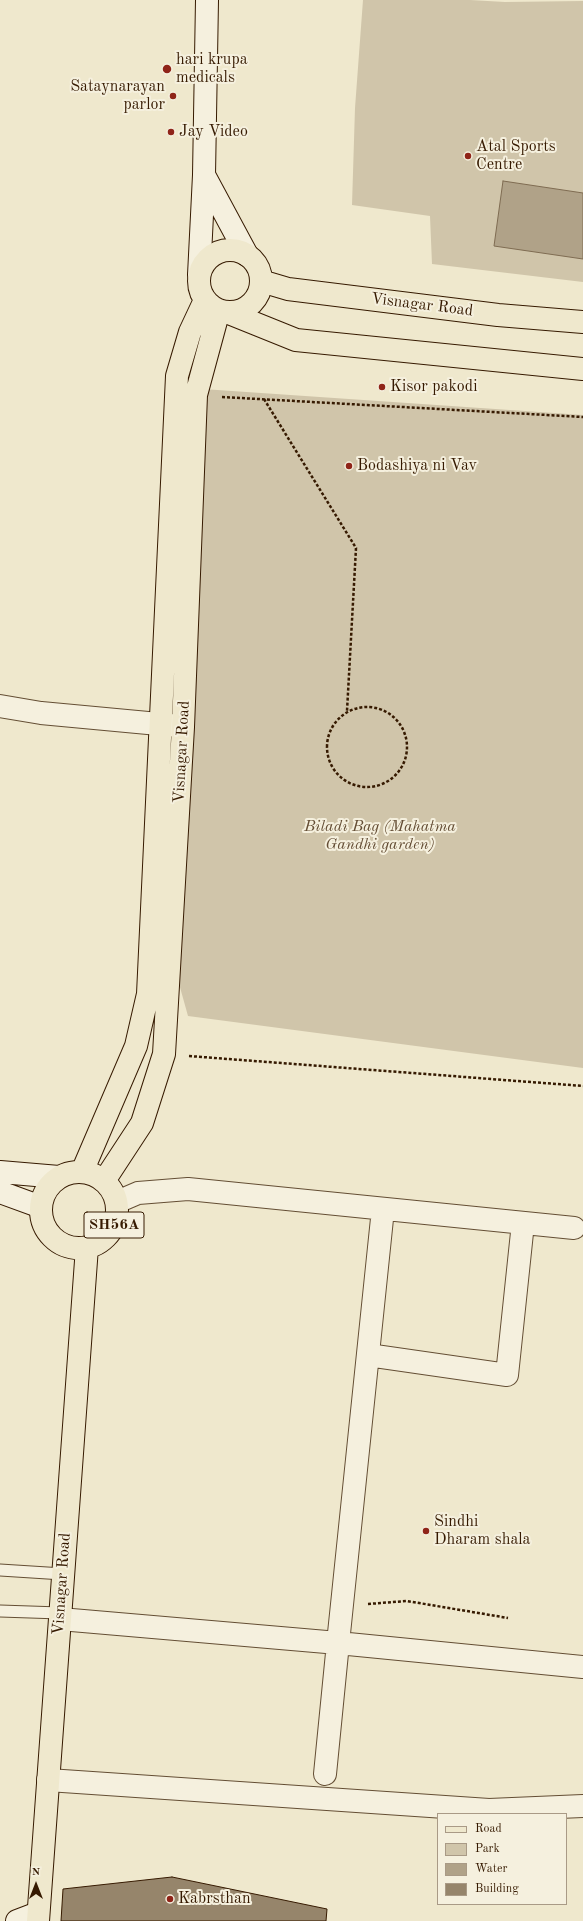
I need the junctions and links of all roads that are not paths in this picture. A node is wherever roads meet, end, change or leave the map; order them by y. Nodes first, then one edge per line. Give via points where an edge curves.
1 (207, 0) edge
2 (204, 176) junction
3 (247, 255) junction
4 (199, 275) junction
5 (261, 281) junction
6 (218, 308) junction
7 (583, 322) edge
8 (583, 369) edge
9 (0, 706) edge
10 (160, 724) junction
11 (183, 726) junction
12 (0, 1172) edge
13 (82, 1172) junction
14 (59, 1177) junction
15 (104, 1181) junction
16 (0, 1192) edge
17 (117, 1202) junction
18 (41, 1207) junction
19 (383, 1209) junction
20 (523, 1223) junction
21 (574, 1228) dead end
22 (87, 1247) junction
23 (368, 1355) junction
24 (0, 1570) edge
25 (63, 1574) junction
26 (0, 1612) edge
27 (60, 1616) junction
28 (338, 1643) junction
29 (583, 1667) edge
30 (325, 1774) dead end
31 (48, 1780) junction
32 (583, 1806) edge
33 (38, 1917) edge
34 (17, 1921) edge

1 - 2 street
2 - 3 street
2 - 4 street
3 - 4 main road via 233,250 218,253 206,262
3 - 5 main road via 260,271
4 - 6 main road via 201,293
5 - 6 main road via 258,297 252,304 237,312
5 - 7 main road, Visnagar Road via 288,288 498,315
6 - 8 main road via 296,340
6 - 10 main road via 190,332 177,376
6 - 11 main road, Visnagar Road via 196,395
9 - 10 street via 41,713
10 - 11 street
10 - 13 main road via 148,994 136,1046
11 - 15 main road, Visnagar Road via 164,1054 142,1123
12 - 14 street
13 - 14 main road via 71,1172
13 - 15 main road
14 - 18 main road via 44,1195
15 - 17 main road, SH56A
16 - 18 street
17 - 19 street via 138,1193 188,1189
17 - 22 main road, SH56A via 117,1214 108,1236
18 - 22 main road, SH56A via 46,1230 54,1238 70,1246
19 - 20 street
19 - 23 street
20 - 21 street
20 - 23 street via 507,1375
22 - 25 main road, Visnagar Road
23 - 28 street
24 - 25 lane
25 - 27 main road, Visnagar Road
26 - 27 lane
27 - 28 street
27 - 31 main road, Visnagar Road
28 - 29 street
28 - 30 street
31 - 32 street via 489,1810
31 - 33 main road, Visnagar Road
33 - 34 street

